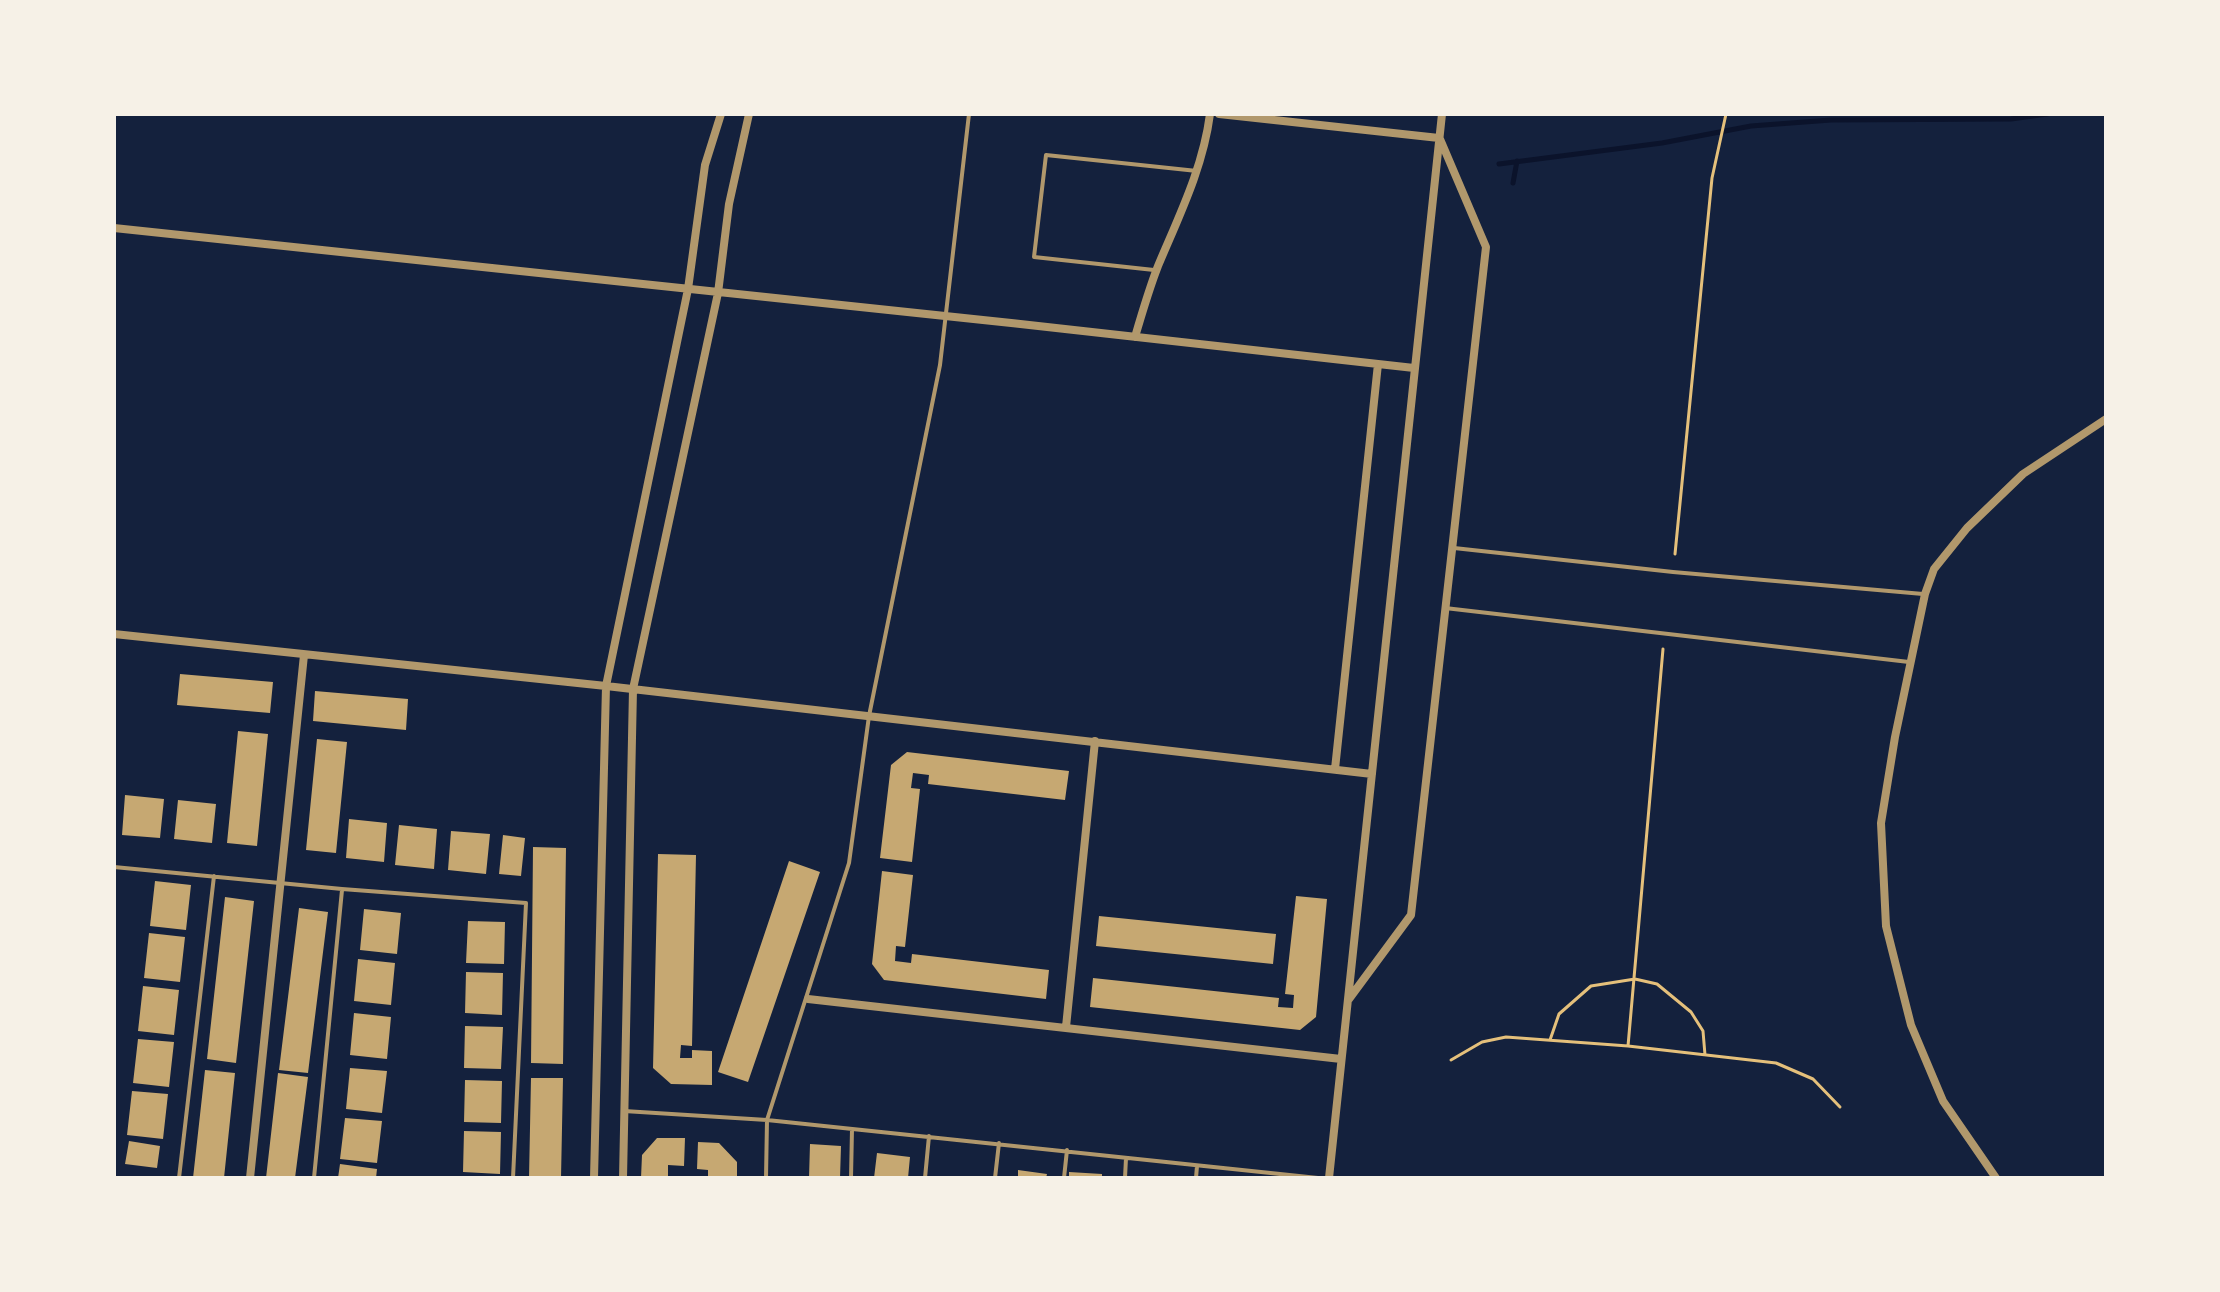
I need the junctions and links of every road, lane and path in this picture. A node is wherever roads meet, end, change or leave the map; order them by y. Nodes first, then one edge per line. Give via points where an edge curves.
1 (721, 114) edge
2 (749, 114) edge
3 (969, 114) edge
4 (1210, 114) edge
5 (1219, 114) edge
6 (1442, 114) edge
7 (1726, 114) edge
8 (1439, 138) junction
9 (1198, 171) junction
10 (114, 228) edge
11 (1157, 270) junction
12 (688, 289) junction
13 (718, 293) junction
14 (946, 315) junction
15 (1135, 337) junction
16 (1378, 364) junction
17 (1414, 368) junction
18 (2106, 419) edge
19 (1452, 548) junction
20 (1675, 554) dead end
21 (1925, 594) junction
22 (1445, 608) junction
23 (114, 634) edge
24 (1663, 649) dead end
25 (304, 655) junction
26 (1911, 662) junction
27 (606, 686) junction
28 (633, 689) junction
29 (869, 716) junction
30 (1095, 741) junction
31 (1335, 769) junction
32 (1372, 774) junction
33 (114, 867) edge
34 (214, 876) junction
35 (279, 882) junction
36 (342, 889) junction
37 (1635, 979) junction
38 (808, 999) junction
39 (1348, 1001) junction
40 (1066, 1027) junction
41 (1549, 1040) junction
42 (1628, 1046) junction
43 (1705, 1055) junction
44 (1341, 1059) junction
45 (1451, 1060) dead end
46 (1840, 1107) dead end
47 (624, 1111) junction
48 (767, 1120) junction
49 (852, 1129) junction
50 (929, 1136) junction
51 (999, 1143) junction
52 (1067, 1150) junction
53 (1126, 1158) junction
54 (1197, 1166) junction
55 (1258, 1175) edge
56 (179, 1178) edge
57 (250, 1178) edge
58 (314, 1178) edge
59 (513, 1178) edge
60 (594, 1178) edge
61 (623, 1178) edge
62 (766, 1178) edge
63 (851, 1178) edge
64 (925, 1178) edge
65 (995, 1178) edge
66 (1064, 1178) edge
67 (1125, 1178) edge
68 (1196, 1178) edge
69 (1318, 1178) edge
70 (1329, 1178) edge
71 (1996, 1178) edge

1 - 12 street via 705,165
2 - 13 street via 729,204
3 - 14 lane
4 - 9 street
5 - 8 street
6 - 8 street
7 - 20 path via 1712,178
8 - 17 street
8 - 19 street via 1486,247
9 - 11 street
9 - 11 lane via 1046,155 1034,257
10 - 12 street
11 - 15 street
12 - 13 street
12 - 27 street
13 - 14 street
13 - 28 street
14 - 15 street
14 - 29 lane
15 - 16 street
16 - 17 street
16 - 31 street
17 - 32 street
18 - 21 street via 2023,474 1967,528 1934,569
19 - 21 lane
19 - 22 street
21 - 26 street
22 - 26 lane
22 - 39 street via 1411,915
23 - 25 street
24 - 37 path
25 - 27 street
25 - 35 street
26 - 71 street via 1881,823 1886,926 1911,1025 1943,1101
27 - 28 street
27 - 60 street
28 - 29 street
28 - 47 street
29 - 30 street
29 - 38 lane via 849,863
30 - 31 street
30 - 40 street
31 - 32 street
32 - 39 street
33 - 34 lane
34 - 35 lane
34 - 56 lane
35 - 36 lane
35 - 57 street
36 - 58 lane
36 - 59 lane via 526,903
37 - 41 path via 1591,986 1559,1014
37 - 42 path
37 - 43 path via 1657,984 1691,1012 1703,1031
38 - 40 street
38 - 48 lane
39 - 44 street
40 - 44 street
41 - 42 path
41 - 45 path via 1506,1037 1482,1042
42 - 43 path
43 - 46 path via 1776,1063 1813,1079
44 - 70 street
47 - 48 lane
47 - 61 street
48 - 49 lane
48 - 62 lane
49 - 50 lane
49 - 63 lane
50 - 51 lane
50 - 64 lane
51 - 52 lane
51 - 65 lane
52 - 53 lane
52 - 66 lane
53 - 54 lane
53 - 67 lane
54 - 55 lane
54 - 68 lane
55 - 69 lane

